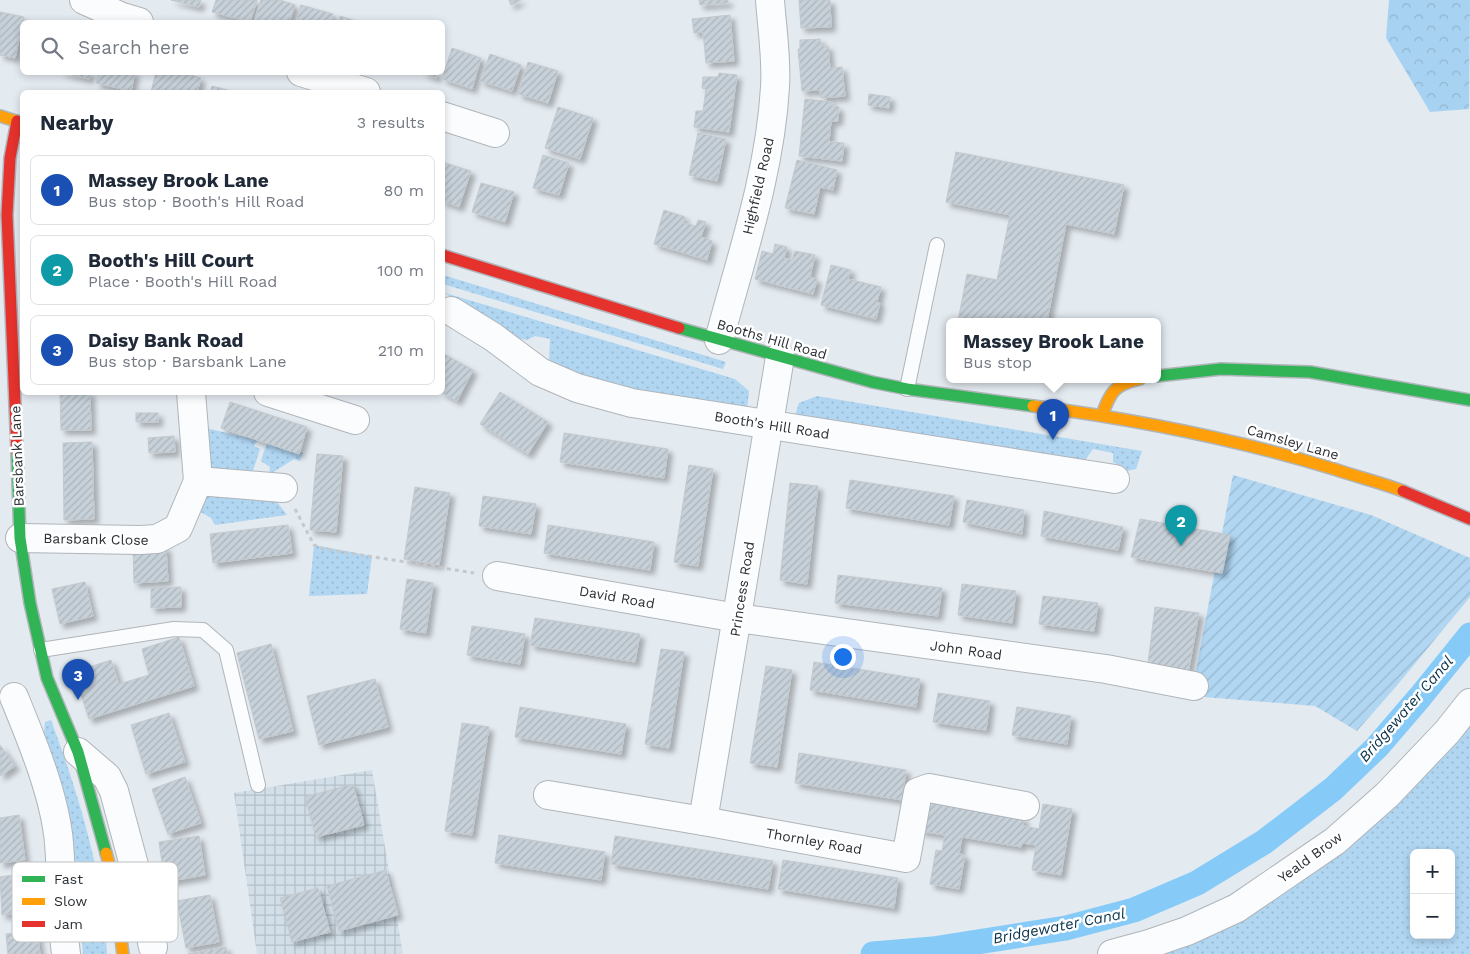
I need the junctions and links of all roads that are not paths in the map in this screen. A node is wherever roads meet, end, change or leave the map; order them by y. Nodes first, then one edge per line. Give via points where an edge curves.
1 (84, 0) edge
2 (770, 0) edge
3 (132, 20) edge
4 (311, 75) edge
5 (360, 90) edge
6 (0, 116) edge
7 (445, 117) edge
8 (20, 122) edge
9 (496, 133) dead end
10 (937, 245) dead end
11 (445, 256) edge
12 (17, 310) edge
13 (451, 311) dead end
14 (719, 340) junction
15 (780, 357) junction
16 (1161, 376) edge
17 (1122, 383) edge
18 (907, 389) junction
19 (191, 395) edge
20 (277, 395) edge
21 (1470, 400) edge
22 (1102, 415) junction
23 (355, 420) dead end
24 (768, 425) junction
25 (1115, 479) dead end
26 (198, 481) junction
27 (283, 488) road end
28 (1470, 519) edge
29 (20, 538) junction
30 (497, 576) road end
31 (737, 618) junction
32 (41, 650) junction
33 (48, 678) junction
34 (1194, 686) dead end
35 (7, 698) edge
36 (1470, 704) edge
37 (78, 752) junction
38 (258, 785) dead end
39 (548, 795) dead end
40 (1025, 806) dead end
41 (703, 821) junction
42 (60, 862) edge
43 (109, 862) edge
44 (133, 862) edge
45 (152, 942) edge
46 (153, 947) dead end
47 (1112, 954) edge

1 - 3 street
2 - 14 street, Highfield Road via 775,85 771,129 764,171
4 - 5 street
6 - 8 street
7 - 9 street
8 - 12 street, Barsbank Lane via 10,158 7,196
10 - 18 lane
11 - 14 street, Booths Hill Road
12 - 29 street, Barsbank Lane
13 - 24 street, Booth's Hill Road via 540,372 577,388 632,403
14 - 15 street, Booths Hill Road
15 - 18 street, Booths Hill Road
15 - 24 street, Princess Road
16 - 21 street via 1221,369 1310,372
17 - 22 street via 1113,389
18 - 22 street, Booths Hill Road
19 - 26 street, Barsbank Close
20 - 23 street
22 - 28 street, Camsley Lane via 1278,452 1400,490
24 - 25 street, Booth's Hill Road
24 - 31 street, Princess Road
26 - 27 street
26 - 29 street, Barsbank Close via 178,528 156,539
29 - 32 street, Barsbank Lane
30 - 31 street, David Road
31 - 34 street, John Road via 1106,669
31 - 41 street, Princess Road
32 - 33 street, Barsbank Lane
32 - 38 lane via 174,629 203,630 226,650
33 - 35 street
33 - 37 street, Barsbank Lane
35 - 42 street via 36,751 51,802
36 - 47 street, Yeald Brow via 1387,795 1335,841 1237,908 1187,931
37 - 43 street, Barsbank Lane
37 - 44 street, Barsbank Lane via 107,777 114,790
39 - 41 street, Thornley Road
40 - 41 street, Thornley Road via 929,788 918,792 906,858
45 - 46 street, Barsbank Lane

